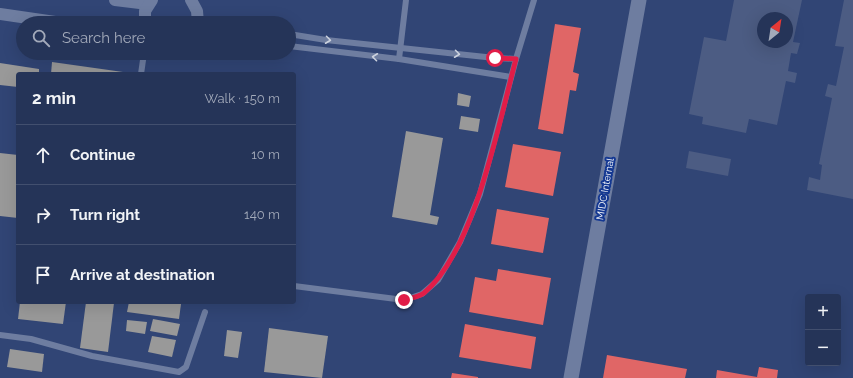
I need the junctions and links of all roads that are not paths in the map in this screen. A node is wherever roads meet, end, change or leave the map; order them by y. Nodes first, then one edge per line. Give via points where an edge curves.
1 (115, 0) edge
2 (406, 0) edge
3 (534, 0) edge
4 (639, 0) edge
5 (150, 2) edge
6 (194, 2) edge
7 (0, 14) edge
8 (16, 16) edge
9 (145, 16) edge
10 (197, 16) edge
11 (296, 35) edge
12 (296, 47) edge
13 (401, 47) junction
14 (399, 59) junction
15 (516, 59) junction
16 (143, 60) edge
17 (141, 72) edge
18 (511, 77) junction
19 (296, 286) edge
20 (205, 312) dead end
21 (0, 334) edge
22 (571, 378) edge

1 - 5 street
2 - 13 lane
3 - 15 lane
4 - 22 street, MIDC Internal
5 - 9 street
6 - 10 street
7 - 8 street
11 -> 13 lane
14 -> 12 lane
13 - 14 lane
13 -> 15 lane
14 - 18 lane
15 - 18 lane
16 - 17 lane
18 - 19 lane via 480,194 460,242 438,280 422,294 404,300
20 - 21 lane via 186,367 179,372 92,356 31,339

